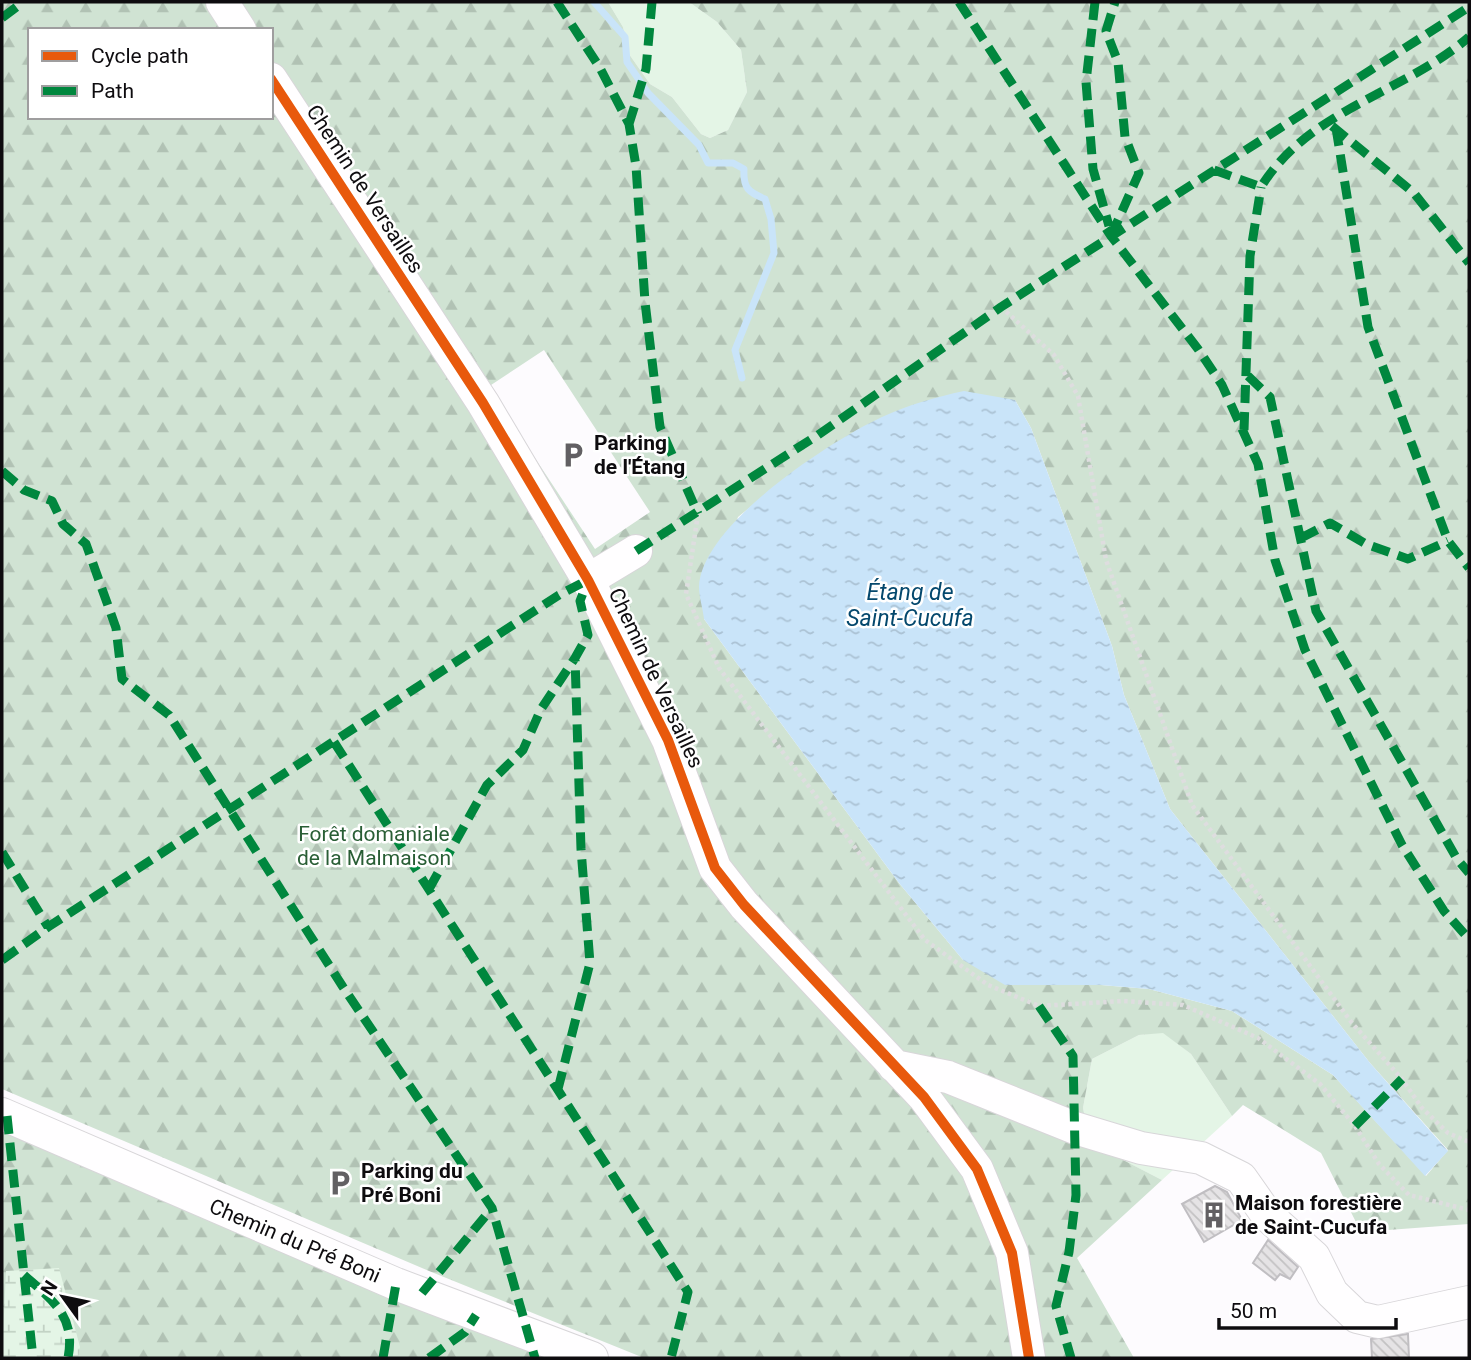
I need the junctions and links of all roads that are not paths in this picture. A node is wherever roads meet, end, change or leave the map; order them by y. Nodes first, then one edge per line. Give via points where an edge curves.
1 (222, 2) edge
2 (239, 28) edge
3 (273, 82) edge
4 (636, 551) dead end
5 (588, 580) junction
6 (894, 1066) junction
7 (2, 1114) edge
8 (1469, 1302) edge
9 (592, 1358) edge
10 (1028, 1358) edge

1 - 2 street
3 - 5 street, Chemin de Versailles via 483,403
4 - 5 street
5 - 6 street, Chemin de Versailles via 668,740 715,868
6 - 8 street via 948,1077 1101,1136 1201,1158 1241,1178 1267,1215 1314,1257 1332,1293 1357,1317 1378,1322
6 - 10 street, Chemin de Versailles via 924,1097 977,1168 1012,1253
7 - 9 street, Chemin du Pré Boni via 396,1284

